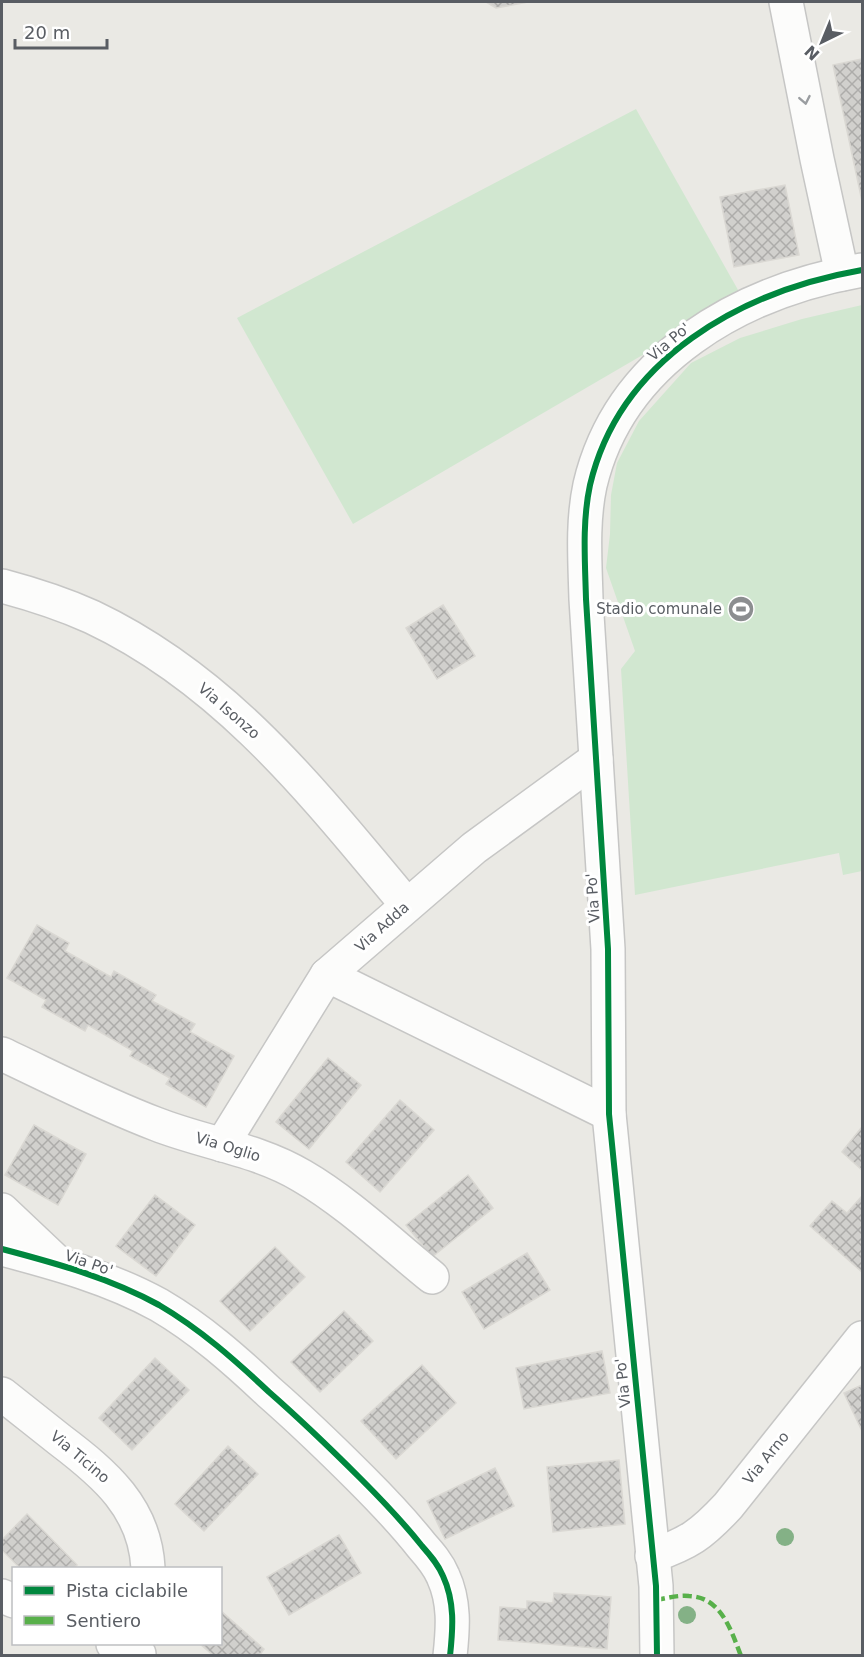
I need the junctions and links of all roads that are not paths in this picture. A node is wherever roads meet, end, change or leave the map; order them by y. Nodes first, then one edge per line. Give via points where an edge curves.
1 (786, 2) edge
2 (852, 272) edge
3 (2, 586) edge
4 (596, 759) junction
5 (407, 905) junction
6 (327, 975) junction
7 (2, 1054) edge
8 (609, 1114) junction
9 (222, 1145) junction
10 (2, 1210) edge
11 (2, 1249) edge
12 (60, 1265) junction
13 (432, 1277) dead end
14 (862, 1338) edge
15 (2, 1394) edge
16 (652, 1556) junction
17 (148, 1567) edge
18 (450, 1656) edge
19 (657, 1656) edge

1 -> 2 street via 817,159
2 - 4 street, Via Po' via 769,296 704,329 645,380 611,431 590,486 585,543
3 - 5 street, Via Isonzo via 91,617 185,674 288,765
4 - 5 street, Via Adda via 474,848
4 - 8 street, Via Po' via 608,949
5 - 6 street, Via Adda
6 - 8 street
6 - 9 street, Via Adda
7 - 9 street, Via Oglio via 156,1124
8 - 16 street, Via Po'
9 - 13 street, Via Oglio via 262,1157 311,1182
10 - 12 street
11 - 12 street, Via Po'
12 - 18 street, Via Po' via 142,1296 191,1326 244,1368 367,1485 411,1531 443,1575 452,1600
14 - 16 street, Via Arno via 710,1526 695,1538
15 - 17 street, Via Ticino via 112,1483 138,1524
16 - 19 street, Via Po'

